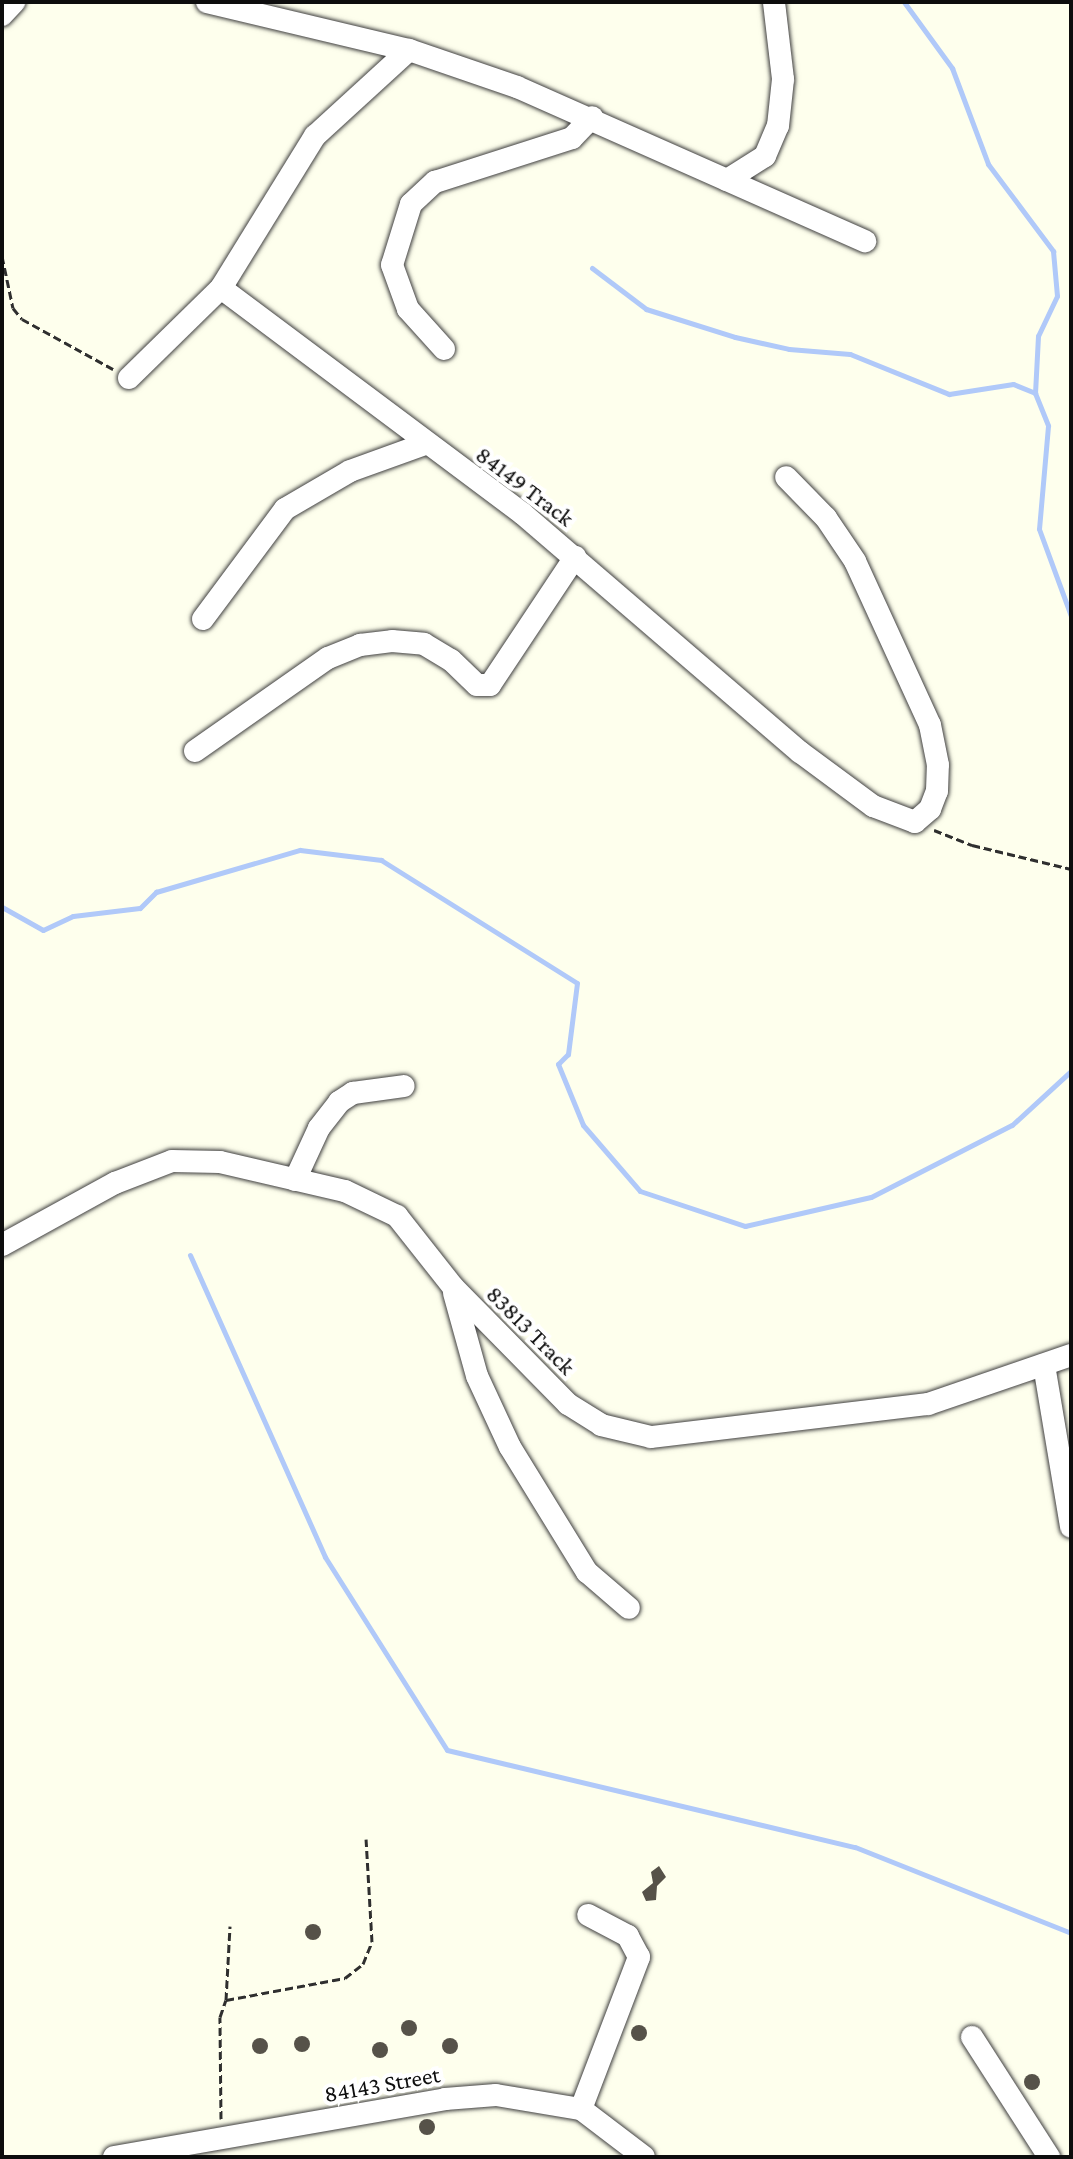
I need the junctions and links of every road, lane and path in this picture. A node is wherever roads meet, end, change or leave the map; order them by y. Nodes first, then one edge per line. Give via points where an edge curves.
1 (14, 2) edge
2 (207, 2) edge
3 (774, 2) edge
4 (2, 15) edge
5 (409, 50) junction
6 (592, 117) junction
7 (727, 180) junction
8 (865, 241) dead end
9 (2, 256) edge
10 (221, 288) junction
11 (444, 349) dead end
12 (129, 378) joint
13 (425, 444) junction
14 (786, 477) dead end
15 (575, 557) junction
16 (203, 619) dead end
17 (195, 751) dead end
18 (915, 822) junction
19 (1071, 869) edge
20 (404, 1086) dead end
21 (295, 1180) junction
22 (2, 1245) edge
23 (453, 1287) junction
24 (1071, 1355) edge
25 (1044, 1365) junction
26 (1071, 1527) edge
27 (629, 1608) dead end
28 (366, 1839) dead end
29 (588, 1915) dead end
30 (230, 1926) dead end
31 (226, 2000) junction
32 (972, 2037) dead end
33 (581, 2109) junction
34 (226, 2144) edge
35 (114, 2157) edge
36 (644, 2157) edge
37 (1049, 2157) edge

1 - 4 street
2 - 5 street
3 - 7 street via 783,79 778,126 765,156
5 - 6 street
5 - 10 street via 315,136
6 - 7 street
6 - 11 street via 572,138 435,182 411,204 392,265 408,309
7 - 8 street
9 - 12 path via 13,308 22,319
10 - 12 street
10 - 13 street, 84149 Track
13 - 15 street, 84149 Track
13 - 16 street via 350,471 285,509
14 - 18 street via 826,518 855,561 930,725 937,791 930,809
15 - 17 street via 490,685 477,685 424,644 360,645 328,658
15 - 18 street, 84149 Track via 800,752 873,806
18 - 19 path via 972,845
20 - 21 street via 353,1093 339,1102 319,1128
21 - 22 street, 83813 Track via 220,1162 172,1161 115,1183
21 - 23 street, 83813 Track via 383,1206
23 - 25 street, 83813 Track via 568,1404 625,1434 706,1434 898,1409 962,1395
23 - 27 street via 477,1376 510,1447 587,1572
24 - 25 street, 83813 Track
25 - 26 street
28 - 31 path via 372,1942 363,1964 345,1978
29 - 33 street via 628,1936 639,1957
30 - 31 path
31 - 34 path via 220,2017
32 - 37 street
33 - 34 street, 84143 Street via 496,2095 445,2099
33 - 36 street, 84143 Street
34 - 35 street, 84143 Street

